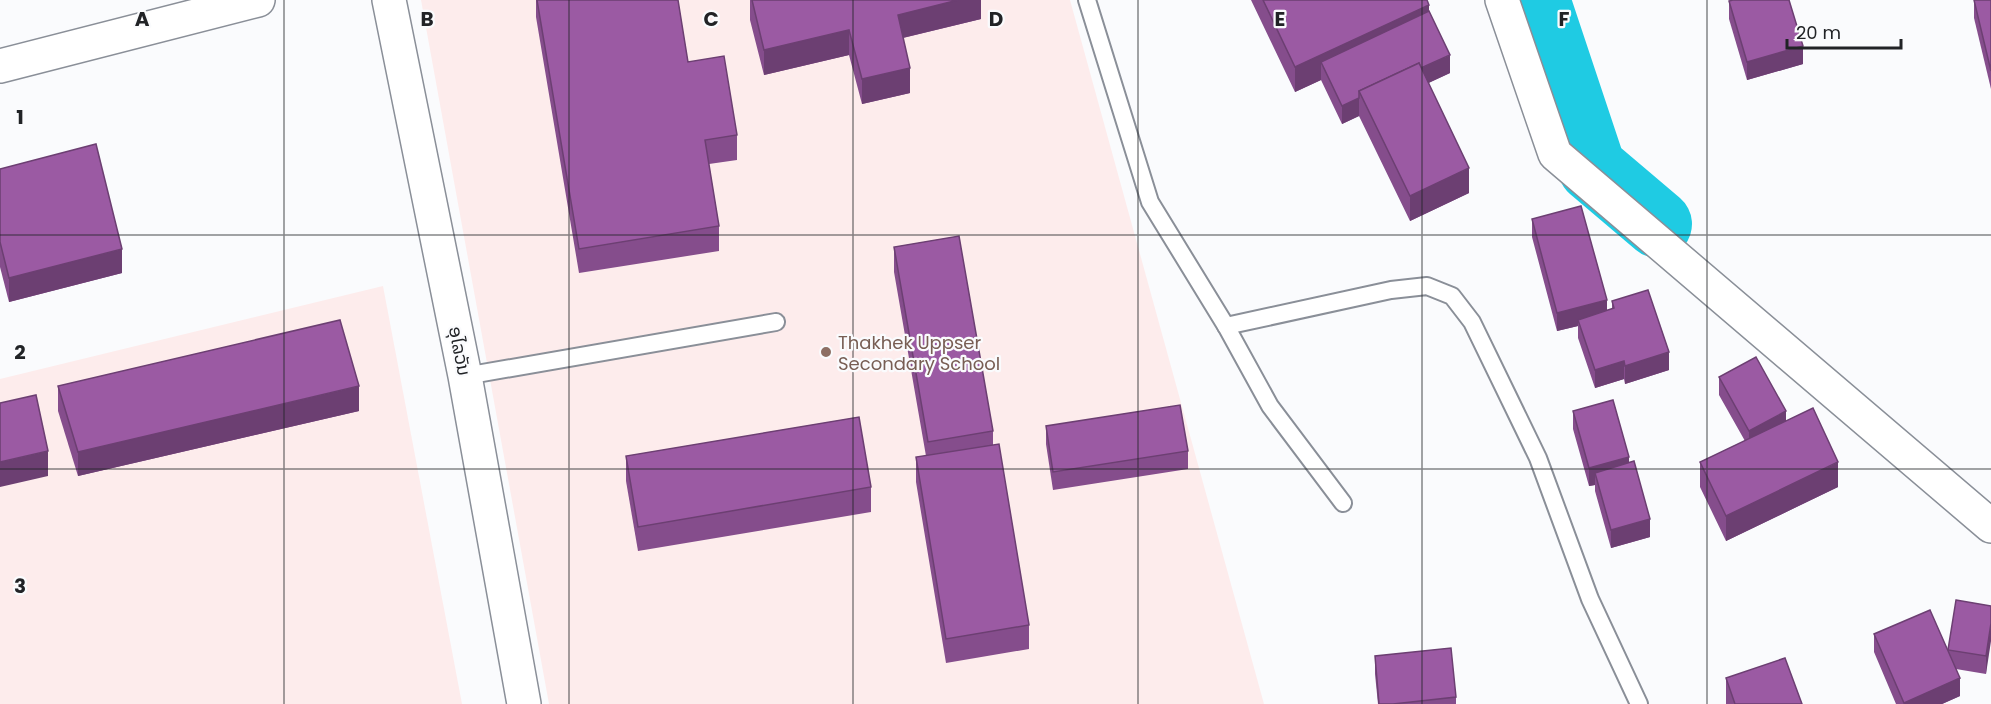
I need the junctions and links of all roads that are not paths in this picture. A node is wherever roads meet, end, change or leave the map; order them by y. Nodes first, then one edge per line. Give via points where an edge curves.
1 (258, 0) edge
2 (389, 0) edge
3 (1087, 0) edge
4 (1502, 0) edge
5 (0, 66) edge
6 (776, 322) dead end
7 (1226, 326) junction
8 (465, 376) junction
9 (1343, 503) dead end
10 (1991, 526) edge
11 (524, 704) edge
12 (1639, 704) edge

1 - 5 street
2 - 8 street, ອຸໄລວັນ
3 - 7 lane via 1150,202
4 - 10 street via 1555,154
6 - 8 lane
7 - 9 lane via 1270,406
7 - 12 lane via 1391,290 1427,286 1452,296 1472,322 1538,458 1590,599
8 - 11 street, ອຸໄລວັນ

